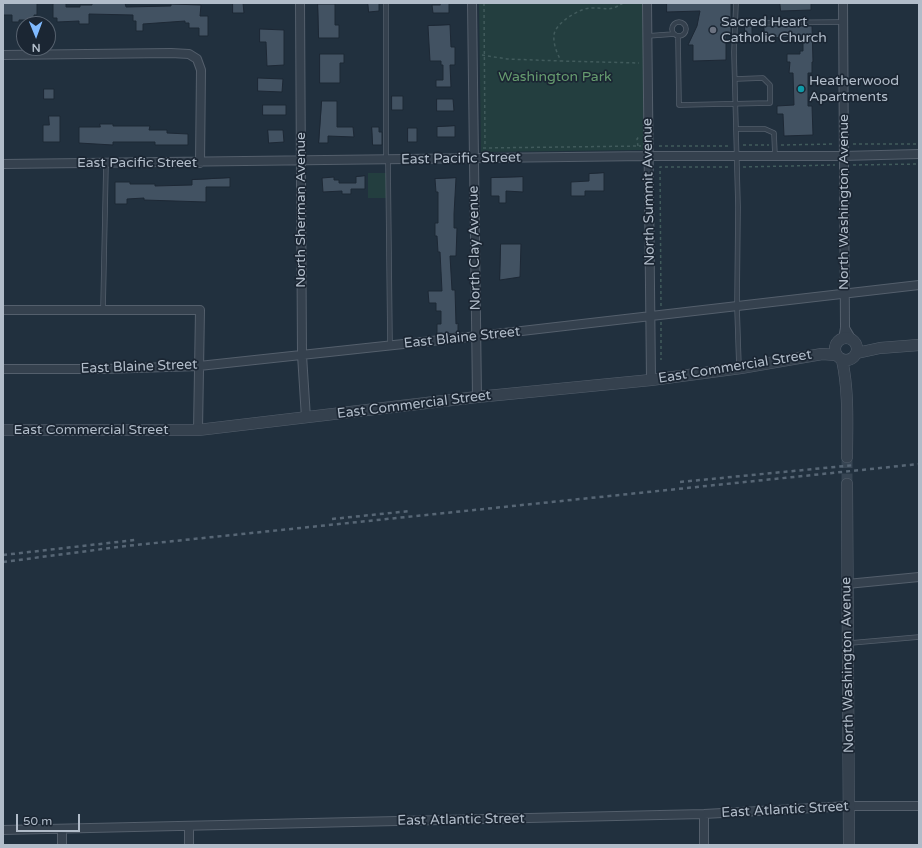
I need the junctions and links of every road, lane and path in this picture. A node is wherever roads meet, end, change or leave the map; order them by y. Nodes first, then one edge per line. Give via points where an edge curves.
1 (300, 3) edge
2 (386, 3) edge
3 (472, 3) edge
4 (484, 3) edge
5 (623, 3) edge
6 (647, 3) edge
7 (736, 3) edge
8 (843, 3) edge
9 (843, 22) junction
10 (736, 23) junction
11 (647, 36) junction
12 (3, 55) edge
13 (483, 55) junction
14 (561, 62) junction
15 (643, 63) dead end
16 (735, 79) junction
17 (735, 104) junction
18 (736, 129) junction
19 (829, 144) dead end
20 (859, 144) dead end
21 (919, 144) edge
22 (775, 145) junction
23 (643, 146) dead end
24 (660, 146) dead end
25 (736, 146) junction
26 (481, 148) dead end
27 (485, 148) junction
28 (485, 152) dead end
29 (919, 154) edge
30 (648, 156) junction
31 (736, 156) junction
32 (776, 156) junction
33 (843, 156) junction
34 (474, 159) junction
35 (387, 160) junction
36 (301, 161) junction
37 (106, 163) junction
38 (200, 163) junction
39 (3, 164) edge
40 (919, 164) edge
41 (859, 165) dead end
42 (829, 166) dead end
43 (736, 167) junction
44 (919, 285) edge
45 (844, 295) junction
46 (737, 307) junction
47 (3, 310) edge
48 (103, 310) junction
49 (661, 316) junction
50 (650, 317) junction
51 (476, 336) junction
52 (919, 345) edge
53 (390, 346) junction
54 (846, 347) junction
55 (302, 355) junction
56 (661, 360) dead end
57 (199, 366) junction
58 (739, 368) junction
59 (3, 370) edge
60 (651, 380) junction
61 (477, 397) junction
62 (306, 418) junction
63 (3, 430) edge
64 (198, 430) junction
65 (847, 457) tunnel mouth
66 (847, 484) tunnel mouth
67 (919, 577) edge
68 (847, 584) junction
69 (919, 637) edge
70 (848, 643) junction
71 (850, 806) junction
72 (919, 806) edge
73 (704, 814) junction
74 (189, 826) junction
75 (62, 829) junction
76 (3, 830) edge
77 (62, 845) edge
78 (189, 845) edge
79 (704, 845) edge
80 (849, 845) edge

1 - 36 street, North Sherman Avenue
2 - 35 lane
3 - 34 street, North Clay Avenue
4 - 13 path
5 - 14 path via 613,9 583,9 568,16 554,33
6 - 11 street, North Summit Avenue
7 - 10 lane
8 - 9 street, North Washington Avenue
9 - 10 lane
9 - 33 street, North Washington Avenue
10 - 16 lane
11 - 17 lane via 676,35 678,105
11 - 30 street, North Summit Avenue
12 - 38 street via 189,54 197,59 201,70
13 - 14 path via 525,61
13 - 27 path
14 - 15 path
16 - 17 lane
16 - 17 lane via 763,78 770,85 770,103
17 - 18 lane
18 - 22 lane via 765,130 774,134
18 - 25 lane
19 - 22 path
20 - 21 path
22 - 25 path
22 - 32 lane
23 - 27 path
24 - 25 path
25 - 31 lane
26 - 27 path
27 - 28 path
29 - 33 street, East Pacific Street
30 - 31 street, East Pacific Street
30 - 34 street, East Pacific Street
30 - 50 street, North Summit Avenue
31 - 32 street, East Pacific Street
31 - 43 lane
32 - 33 street, East Pacific Street
33 - 45 street, North Washington Avenue
34 - 35 street, East Pacific Street
34 - 51 street, North Clay Avenue
35 - 36 street, East Pacific Street
35 - 53 lane
36 - 38 street, East Pacific Street
36 - 55 street, North Sherman Avenue
37 - 38 street, East Pacific Street
37 - 39 street, East Pacific Street
37 - 48 lane
40 - 41 path
42 - 43 path
43 - 46 lane
43 - 49 path via 660,167
44 - 45 street, East Blaine Street
45 - 46 street, East Blaine Street
45 - 54 street, North Washington Avenue
46 - 49 street, East Blaine Street
46 - 58 lane
47 - 48 street
48 - 57 street via 200,310
49 - 50 street, East Blaine Street
49 - 56 path
50 - 51 street, East Blaine Street
50 - 60 street, North Summit Avenue
51 - 53 street, East Blaine Street
51 - 61 street, North Clay Avenue
52 - 54 street, East Commercial Street
53 - 55 street, East Blaine Street
54 - 58 street, East Commercial Street via 822,354
54 - 65 street, North Washington Avenue via 844,371
55 - 57 street, East Blaine Street
55 - 62 street, North Sherman Avenue
57 - 59 street, East Blaine Street
57 - 64 street
58 - 60 street, East Commercial Street
60 - 61 street, East Commercial Street
61 - 62 street, East Commercial Street
62 - 64 street, East Commercial Street
63 - 64 street, East Commercial Street
66 - 68 street, North Washington Avenue
67 - 68 street
68 - 70 street, North Washington Avenue
69 - 70 lane
70 - 71 street, North Washington Avenue
71 - 72 street, East Atlantic Street
71 - 73 street, East Atlantic Street
71 - 80 street, North Washington Avenue
73 - 74 street, East Atlantic Street
73 - 79 street
74 - 75 street, East Atlantic Street
74 - 78 street
75 - 76 street, East Atlantic Street
75 - 77 street

